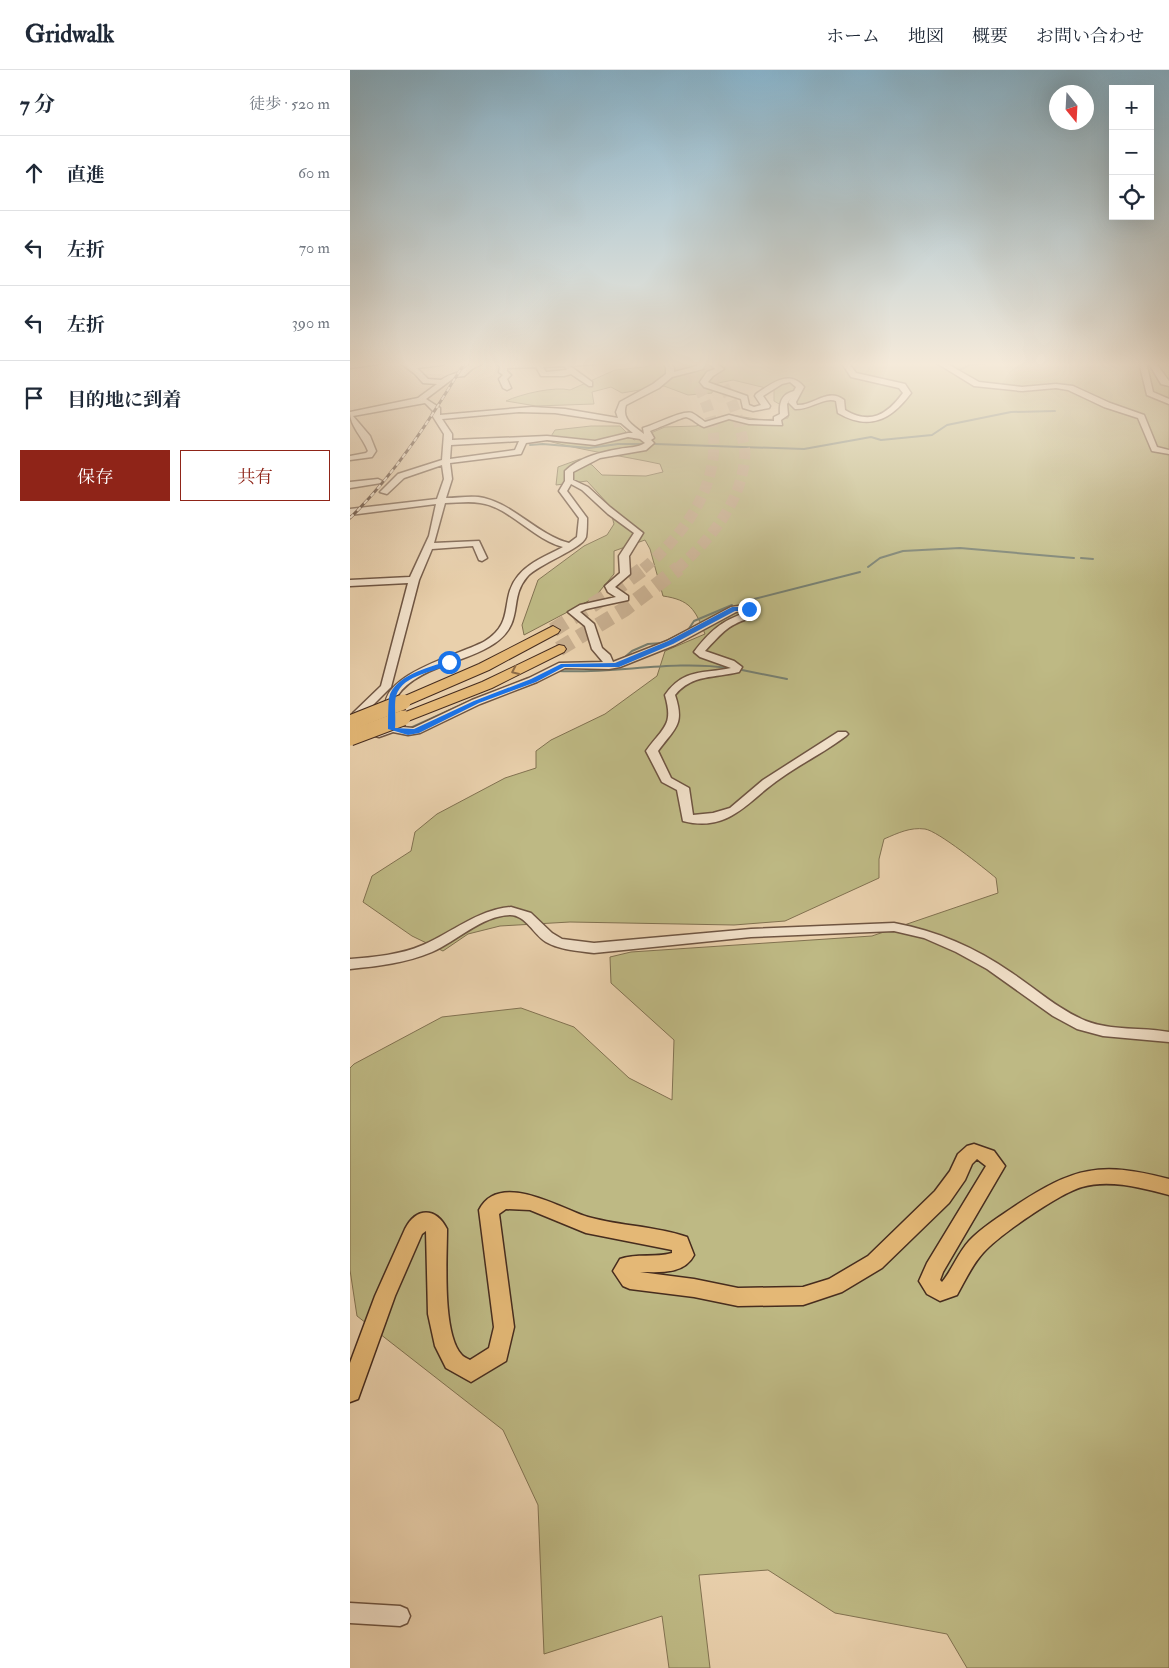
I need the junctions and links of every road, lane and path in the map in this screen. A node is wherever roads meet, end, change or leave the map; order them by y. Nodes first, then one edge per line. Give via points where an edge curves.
1 (366, 437) edge
2 (448, 437) edge
3 (622, 437) edge
4 (637, 437) edge
5 (649, 437) edge
6 (1150, 437) edge
7 (645, 438) junction
8 (523, 440) junction
9 (447, 443) junction
10 (1169, 452) edge
11 (350, 458) edge
12 (446, 463) junction
13 (378, 481) dead end
14 (568, 481) junction
15 (350, 485) edge
16 (384, 492) dead end
17 (441, 501) junction
18 (621, 511) dead end
19 (350, 512) edge
20 (639, 533) junction
21 (429, 546) junction
22 (572, 546) junction
23 (482, 558) dead end
24 (414, 580) junction
25 (350, 583) edge
26 (738, 603) dead end
27 (748, 616) junction
28 (553, 630) tunnel mouth
29 (559, 649) tunnel mouth
30 (609, 666) junction
31 (350, 723) edge
32 (392, 729) junction
33 (842, 734) dead end
34 (350, 742) edge
35 (350, 964) edge
36 (1169, 1037) edge
37 (1169, 1187) edge
38 (350, 1392) edge
39 (350, 1613) edge
40 (400, 1616) dead end

1 - 11 street via 372,451 369,455
2 - 9 street
3 - 8 street via 595,443 547,438
4 - 7 street
5 - 7 street
6 - 10 street via 1153,448
7 - 14 street via 650,443 644,448 605,454 582,462 569,471
8 - 9 street via 525,438
8 - 12 street via 518,452
9 - 12 street
12 - 16 street via 399,477
12 - 17 street via 448,480
13 - 15 street
14 - 20 street via 586,488 606,509
14 - 22 street via 563,492 583,518 581,538
17 - 19 street
17 - 21 street
17 - 22 street via 490,501 555,542
18 - 20 street via 643,527 644,531
20 - 30 street via 624,556 625,574 610,586 625,598 573,612 589,624 597,650 606,657
21 - 23 street via 476,543
21 - 24 street
22 - 32 street via 527,571 521,578 513,594 510,621 501,634 488,644 410,677 398,687 393,696
24 - 25 street
24 - 34 street via 386,687 357,715
26 - 27 street via 752,603 758,610 758,614
27 - 30 street via 751,615 749,609 734,609 671,643
27 - 33 street via 724,625 700,652 709,658 730,661 737,667 735,670 696,675 675,687 670,695 675,711 674,721 652,751 666,780 683,788 687,818 695,820 735,809 766,782
28 - 31 highway, bridge via 484,667
29 -> 34 highway, bridge via 487,684
30 - 32 street via 563,665 416,731
32 - 34 street
35 - 36 street via 381,961 425,950 482,918 509,911 524,914 547,936 577,947 594,948 751,933 894,927 946,941 974,955 1084,1026 1106,1032
37 - 38 main road via 1128,1177 1081,1179 993,1232 977,1247 950,1289 940,1292 930,1281 934,1269 996,1166 983,1152 974,1151 965,1159 942,1197 874,1262 835,1286 803,1296 738,1297 630,1280 624,1271 627,1265 670,1264 680,1260 684,1255 680,1243 586,1225 531,1202 503,1201 489,1210 504,1327 498,1354 471,1372 452,1360 441,1332 436,1280 437,1228 426,1219 415,1229 385,1296
39 - 40 street

